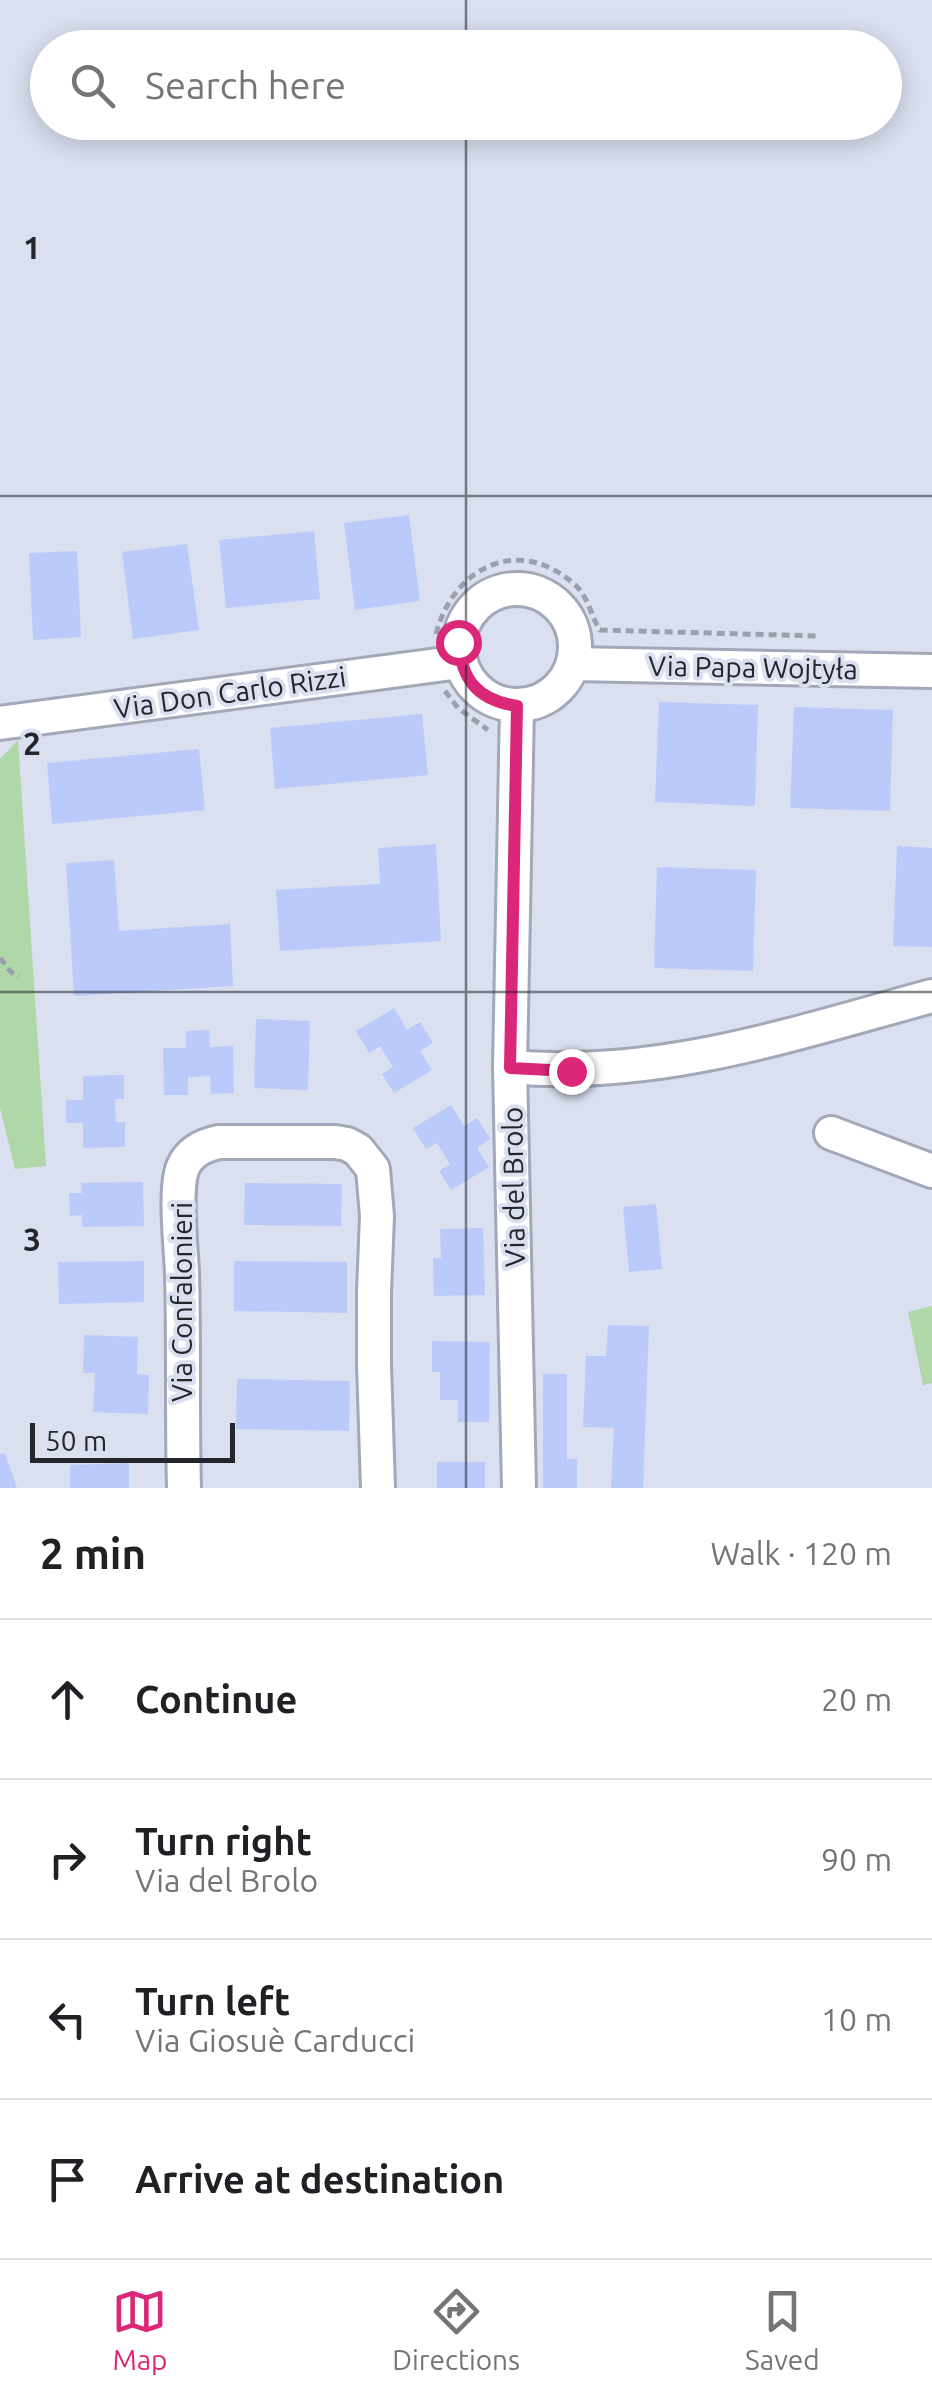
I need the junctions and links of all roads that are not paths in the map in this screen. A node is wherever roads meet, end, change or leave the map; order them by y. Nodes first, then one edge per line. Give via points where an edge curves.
1 (460, 662) junction
2 (574, 664) junction
3 (932, 671) edge
4 (517, 706) junction
5 (0, 723) edge
6 (932, 996) edge
7 (510, 1068) junction
8 (831, 1133) dead end
9 (932, 1171) edge
10 (184, 1488) edge
11 (378, 1488) edge
12 (518, 1488) edge

1 - 2 street via 458,642 474,606 509,588 528,589 562,608 572,625
1 - 4 street via 481,694
1 - 5 street, Via Don Carlo Rizzi
2 - 3 street, Via Papa Wojtyła
2 - 4 street via 552,694
4 - 7 street, Via del Brolo
6 - 7 street via 693,1058 571,1071
7 - 12 street, Via del Brolo
8 - 9 street
10 - 11 street, Via Confalonieri via 182,1170 207,1144 335,1142 358,1150 373,1170

